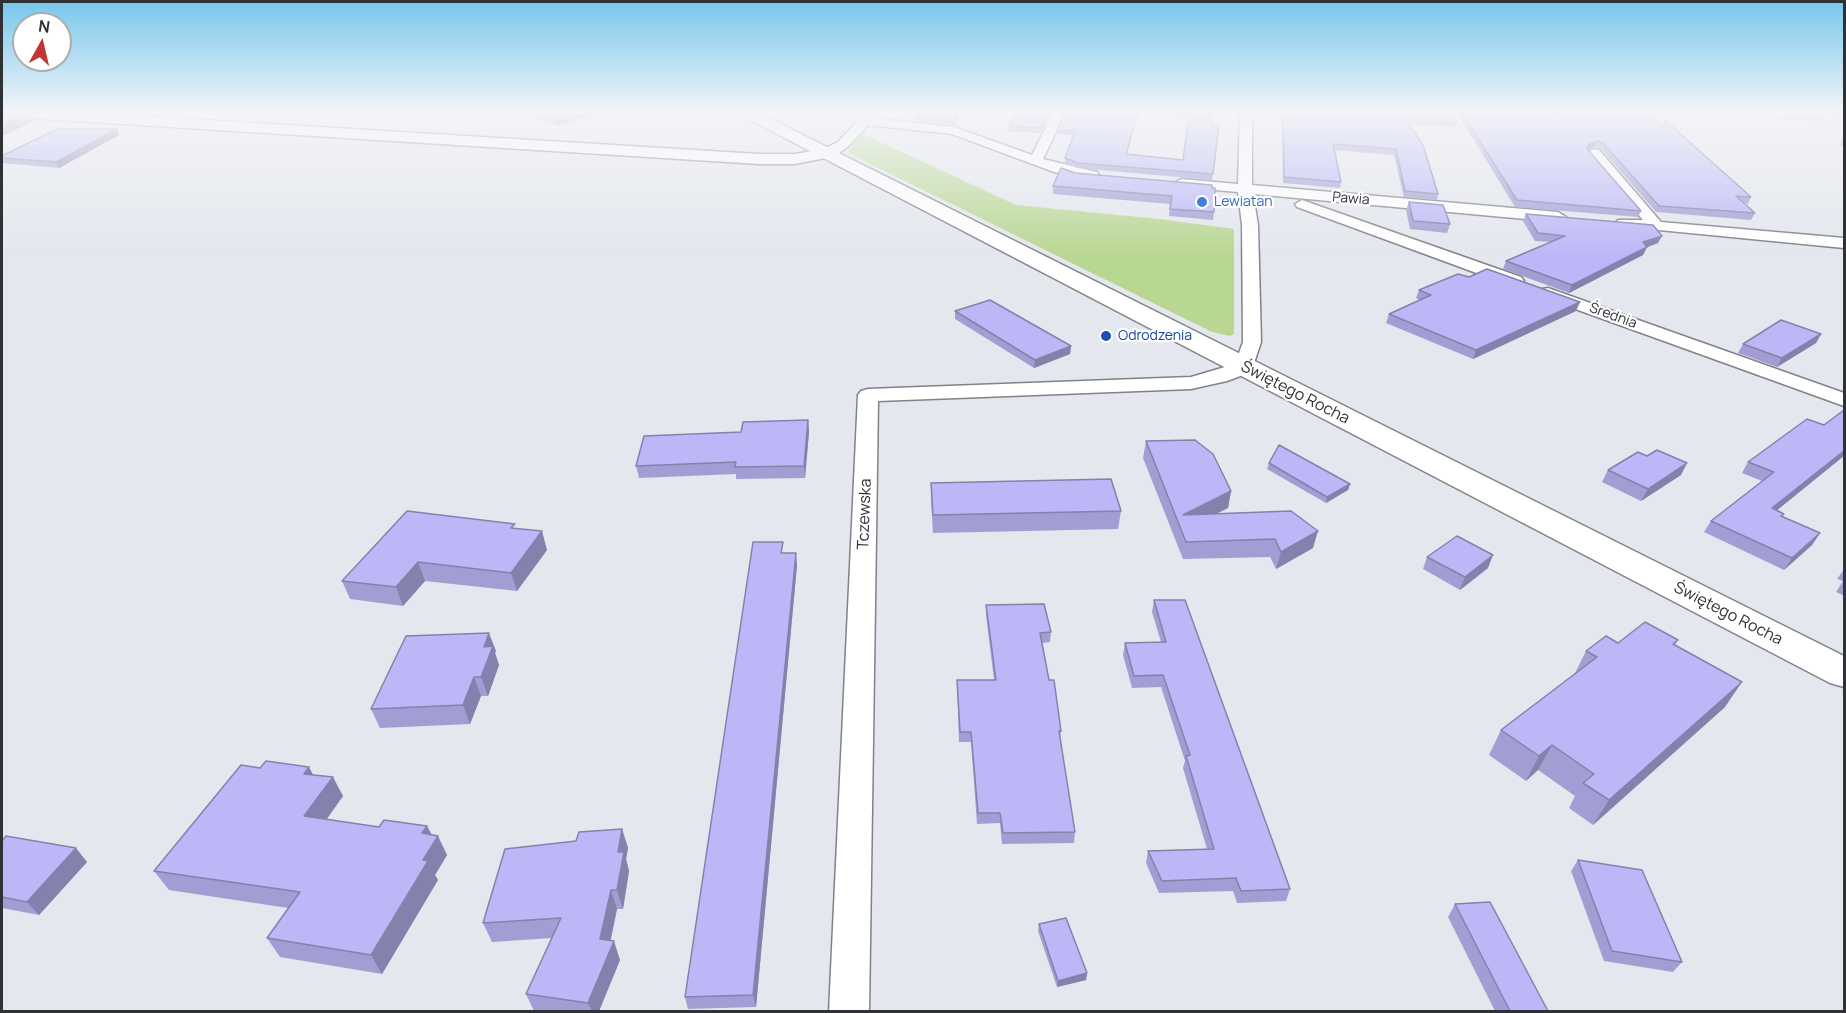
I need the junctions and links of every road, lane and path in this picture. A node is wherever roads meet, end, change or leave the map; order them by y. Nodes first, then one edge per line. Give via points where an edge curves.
1 (836, 160) edge
2 (1245, 160) edge
3 (1600, 160) edge
4 (1035, 161) edge
5 (1110, 177) edge
6 (1167, 182) edge
7 (1245, 189) junction
8 (1568, 218) edge
9 (1612, 222) edge
10 (1656, 226) junction
11 (1844, 243) edge
12 (1244, 368) junction
13 (1845, 400) edge
14 (1845, 673) edge
15 (849, 1011) edge

1 - 12 main road, Świętego Rocha
2 - 7 street
3 - 10 street
4 - 5 street via 1075,174
6 - 7 street, Pawia
7 - 8 street, Pawia
7 - 12 street via 1250,225 1252,342
7 - 13 street, Średnia via 1320,209
9 - 10 street
10 - 11 street
12 - 14 main road, Świętego Rocha
12 - 15 street, Tczewska via 1220,378 1191,383 868,395

